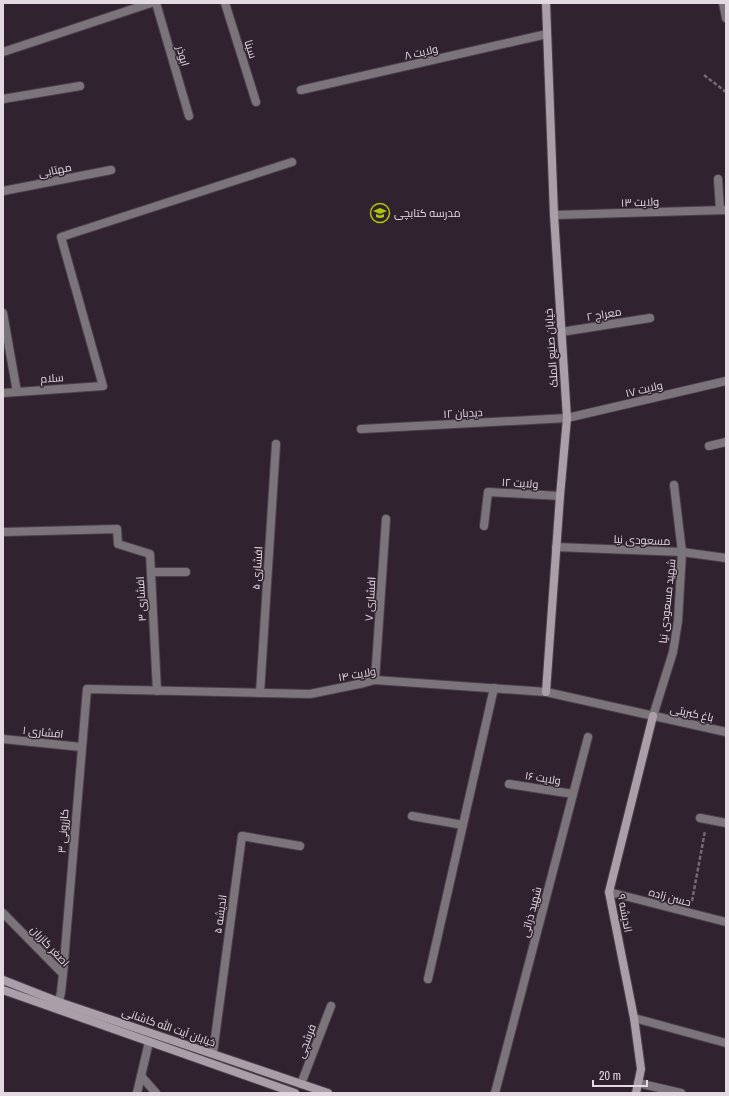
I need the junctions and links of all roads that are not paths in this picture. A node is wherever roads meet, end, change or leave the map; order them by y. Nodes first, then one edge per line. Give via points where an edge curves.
1 (156, 3) edge
2 (225, 3) edge
3 (546, 3) edge
4 (723, 3) edge
5 (147, 4) edge
6 (726, 18) edge
7 (546, 34) junction
8 (3, 52) edge
9 (80, 86) dead end
10 (301, 90) dead end
11 (3, 99) edge
12 (256, 102) dead end
13 (188, 116) dead end
14 (292, 162) dead end
15 (111, 170) dead end
16 (718, 179) dead end
17 (3, 191) edge
18 (723, 210) edge
19 (554, 215) junction
20 (3, 313) edge
21 (650, 318) dead end
22 (561, 332) junction
23 (726, 380) edge
24 (17, 392) junction
25 (3, 393) edge
26 (567, 418) junction
27 (361, 429) dead end
28 (726, 442) edge
29 (276, 444) dead end
30 (709, 446) dead end
31 (674, 485) dead end
32 (560, 496) junction
33 (386, 518) dead end
34 (484, 526) dead end
35 (3, 532) edge
36 (556, 547) junction
37 (682, 552) junction
38 (726, 558) edge
39 (151, 572) junction
40 (186, 572) dead end
41 (375, 680) junction
42 (494, 688) junction
43 (86, 690) joint
44 (157, 691) junction
45 (546, 692) junction
46 (260, 693) junction
47 (653, 716) junction
48 (726, 732) edge
49 (588, 737) dead end
50 (3, 739) edge
51 (81, 747) junction
52 (509, 784) dead end
53 (573, 794) junction
54 (412, 816) dead end
55 (704, 818) road end
56 (726, 823) edge
57 (463, 825) junction
58 (300, 846) dead end
59 (609, 892) junction
60 (3, 913) edge
61 (726, 922) edge
62 (63, 974) junction
63 (428, 978) dead end
64 (3, 980) edge
65 (3, 990) edge
66 (59, 1002) junction
67 (331, 1006) dead end
68 (634, 1018) junction
69 (149, 1042) junction
70 (726, 1043) edge
71 (213, 1053) junction
72 (141, 1076) junction
73 (638, 1083) junction
74 (301, 1084) junction
75 (137, 1093) edge
76 (156, 1093) edge
77 (295, 1093) edge
78 (328, 1093) edge
79 (495, 1093) edge
80 (636, 1093) edge
81 (681, 1093) edge

1 - 13 street, ابوذر
2 - 12 street, سینا
3 - 7 street, خیابان صنیع الملک
4 - 6 street
5 - 8 street
7 - 10 street, ولایت ۸
7 - 19 street, خیابان صنیع الملک
9 - 11 street
14 - 24 street, سلام via 61,238 103,386
15 - 17 street, مهتابی
16 - 18 street
18 - 19 street, ولایت ۱۳
19 - 22 street, خیابان صنیع الملک
20 - 24 street
21 - 22 street, معراج ۲
22 - 26 street, خیابان صنیع الملک
23 - 26 street, ولایت ۱۷
24 - 25 street, سلام
26 - 27 street, دیدبان ۱۲
26 - 32 street, خیابان صنیع الملک
28 - 30 street
29 - 46 street, افشاری ۵
31 - 37 street, شهید مسعودی نیا
32 - 34 street, ولایت ۱۲ via 488,492
32 - 36 street, خیابان صنیع الملک
33 - 41 street, افشاری ۷
35 - 39 street, افشاری ۳ via 117,529 118,544 150,554
36 - 37 street, مسعودی نیا
36 - 45 street, خیابان صنیع الملک
37 - 38 street, مسعودی نیا
37 - 47 street, شهید مسعودی نیا via 678,621 673,652
39 - 40 street
39 - 44 street, افشاری ۳
41 - 42 street, ولایت ۱۴
41 - 46 street, ولایت ۱۴ via 310,694
42 - 45 street, ولایت ۱۴
42 - 57 street
43 - 44 street, ولایت ۱۴
43 - 51 street, کازرونی ۳
44 - 46 street, ولایت ۱۴
45 - 47 street, ولایت ۱۴
47 - 48 street, باغ کبریتی
47 - 59 street, اندیشه ۹
49 - 53 street, شهید ذراتی
50 - 51 street, افشاری ۱
51 - 62 street, کازرونی ۳
52 - 53 street, ولایت ۱۶
53 - 79 street, شهید ذراتی
54 - 57 street
55 - 56 street
57 - 63 street
58 - 71 street, اندیشه ۵ via 242,836
59 - 61 street, حسن زاده
59 - 68 street, اندیشه ۹
60 - 62 street, اصغر کازران
62 - 66 street, اصغر کازران
64 - 66 street, خیابان آیت الله کاشانی
65 - 69 street, خیابان آیت الله کاشانی
66 - 71 street, خیابان آیت الله کاشانی
67 - 74 street, فرشچی
68 - 70 street
68 - 73 street, اندیشه ۹ via 641,1069
69 - 72 street
69 - 77 street, خیابان آیت الله کاشانی
71 - 74 street, خیابان آیت الله کاشانی
72 - 75 street
72 - 76 street
73 - 80 street, اندیشه ۹
73 - 81 street
74 - 78 street, خیابان آیت الله کاشانی

